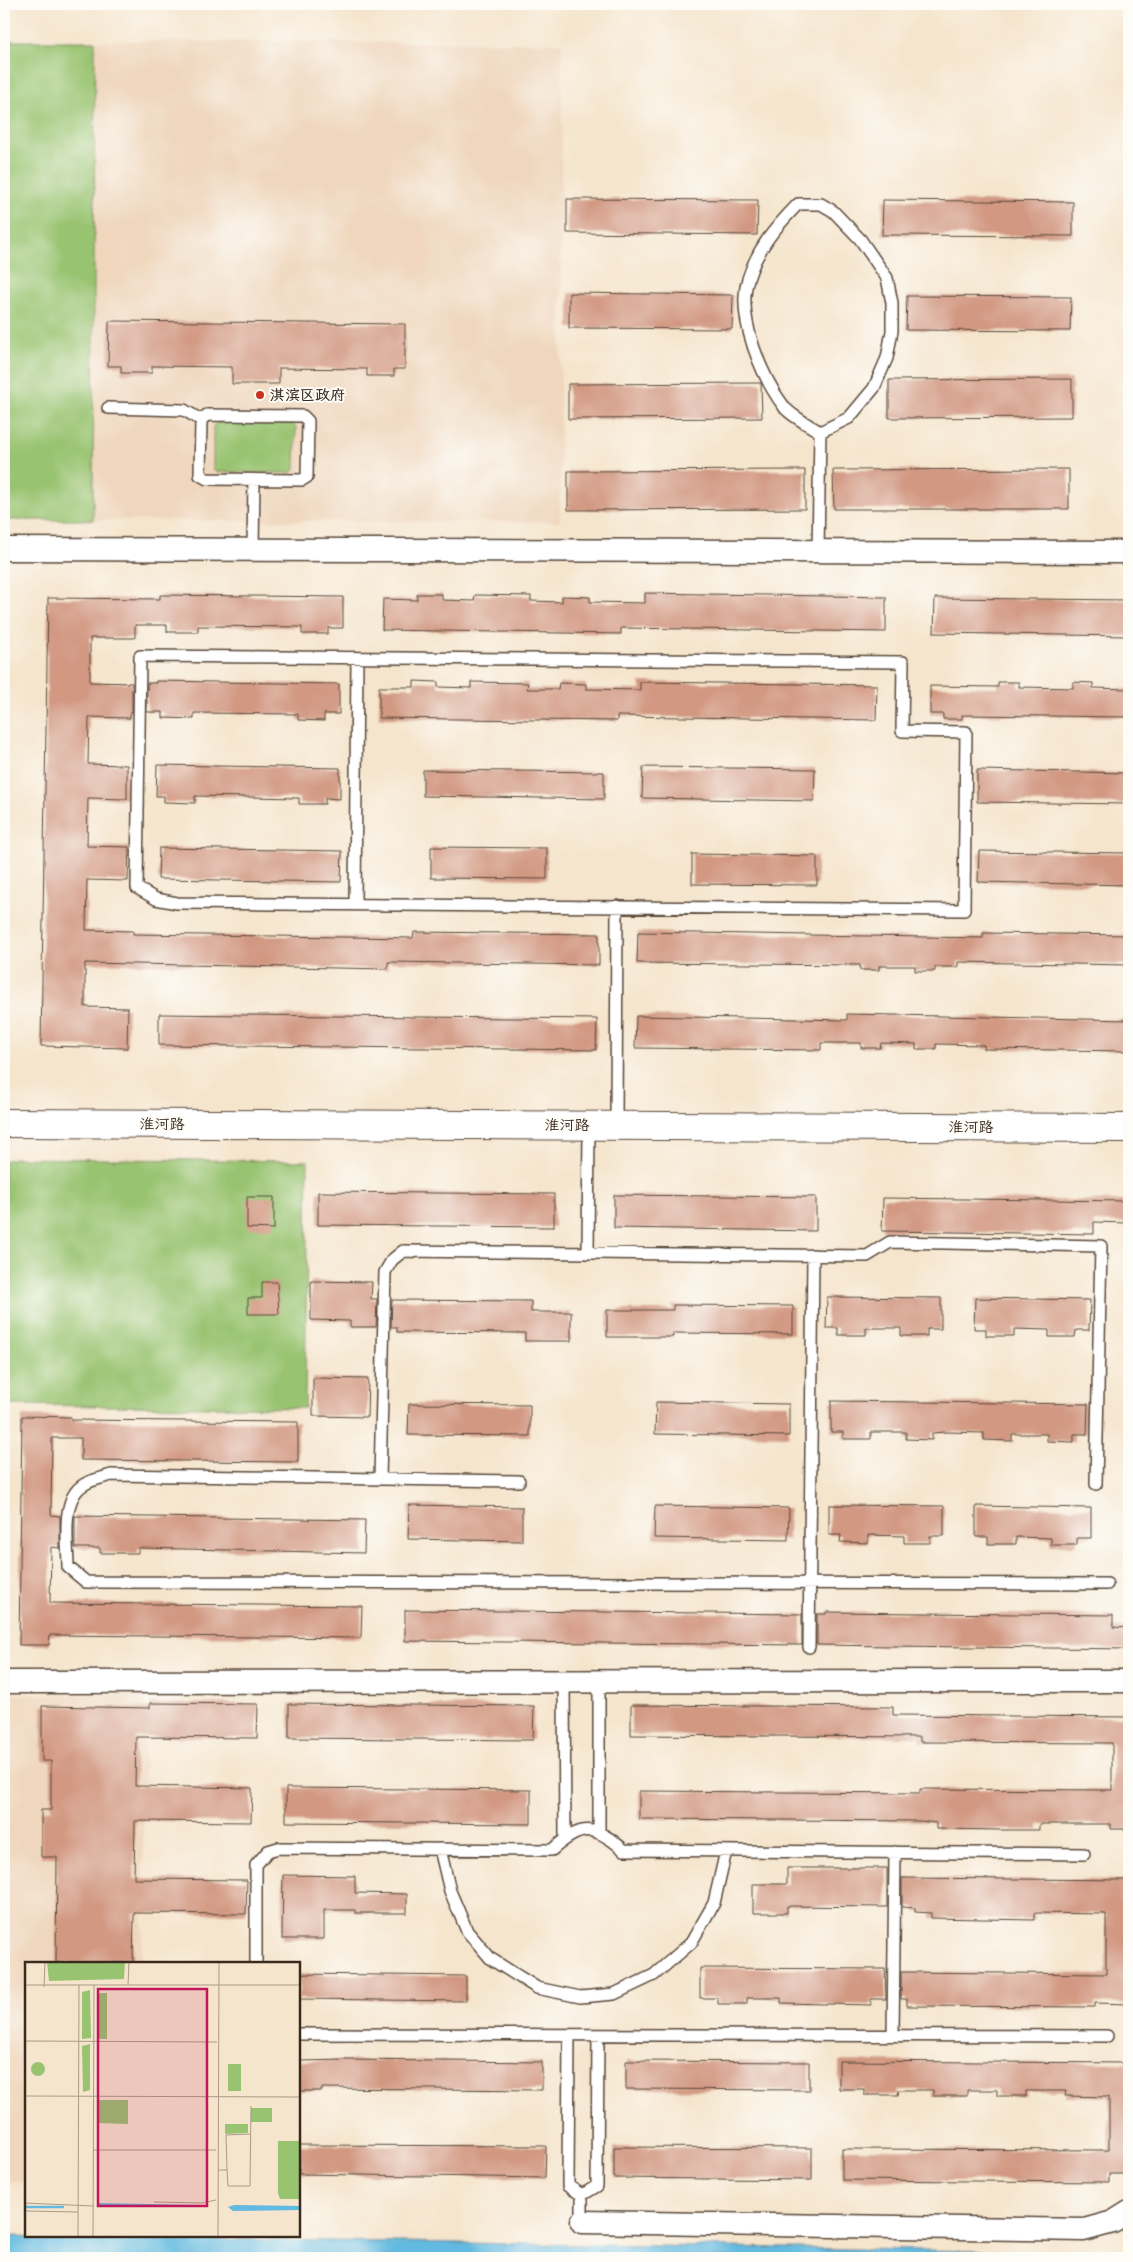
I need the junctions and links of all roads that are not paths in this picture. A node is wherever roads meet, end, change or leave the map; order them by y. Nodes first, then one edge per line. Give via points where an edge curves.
1 (108, 408) dead end
2 (201, 420) junction
3 (820, 432) junction
4 (254, 480) junction
5 (4, 549) edge
6 (253, 550) junction
7 (818, 551) junction
8 (1129, 552) edge
9 (357, 658) junction
10 (355, 904) junction
11 (617, 906) junction
12 (4, 1123) edge
13 (602, 1126) junction
14 (1129, 1128) edge
15 (588, 1253) junction
16 (813, 1255) junction
17 (380, 1479) junction
18 (519, 1481) dead end
19 (1096, 1484) dead end
20 (810, 1584) junction
21 (1107, 1584) dead end
22 (809, 1647) dead end
23 (564, 1681) junction
24 (598, 1681) junction
25 (1129, 1681) edge
26 (4, 1682) edge
27 (599, 1832) junction
28 (565, 1839) junction
29 (440, 1849) junction
30 (726, 1851) junction
31 (895, 1852) junction
32 (1084, 1854) dead end
33 (256, 1962) edge
34 (300, 2034) edge
35 (569, 2035) junction
36 (598, 2035) junction
37 (893, 2036) junction
38 (1108, 2036) dead end
39 (582, 2195) junction
40 (1129, 2212) edge
41 (582, 2222) joint

1 - 2 lane via 184,410
2 - 4 lane via 200,476
2 - 4 lane via 208,415 303,416 308,421 307,477 302,480
3 - 3 lane via 849,418 874,388 887,358 892,331 892,303 887,278 860,239 821,204 798,204 772,231 757,255 747,281 747,322 758,362 786,409
3 - 7 lane
4 - 6 lane
5 - 6 street
6 - 7 street
7 - 8 street
9 - 10 lane
9 - 10 lane via 140,656 137,888 156,899 177,903
9 - 11 lane via 903,662 902,731 966,732 964,910
10 - 11 lane
11 - 13 lane
12 - 13 street, 淮河路
13 - 14 street, 淮河路
13 - 15 lane
15 - 16 lane
15 - 17 lane via 403,1251 392,1260 385,1272
16 - 19 lane via 867,1256 890,1242 1101,1246
16 - 20 lane
17 - 18 lane
17 - 20 lane via 111,1475 85,1484 72,1494 68,1506 68,1567 86,1582
20 - 21 lane
20 - 22 lane
23 - 24 street
23 - 26 street
23 - 28 lane
24 - 25 street
24 - 27 lane
27 - 28 lane via 578,1832
27 - 30 lane via 624,1850
28 - 29 lane via 552,1850
29 - 30 lane via 450,1892 467,1932 491,1960 537,1988 580,1997 614,1994 654,1975 691,1943 714,1903
29 - 33 lane via 278,1848 268,1851 256,1865
30 - 31 lane
31 - 32 lane
31 - 37 lane
34 - 35 lane
35 - 36 lane
35 - 39 lane via 568,2186
36 - 37 lane
36 - 39 lane via 598,2186
37 - 38 lane
39 - 41 lane
40 - 41 street via 1113,2222 1084,2230

